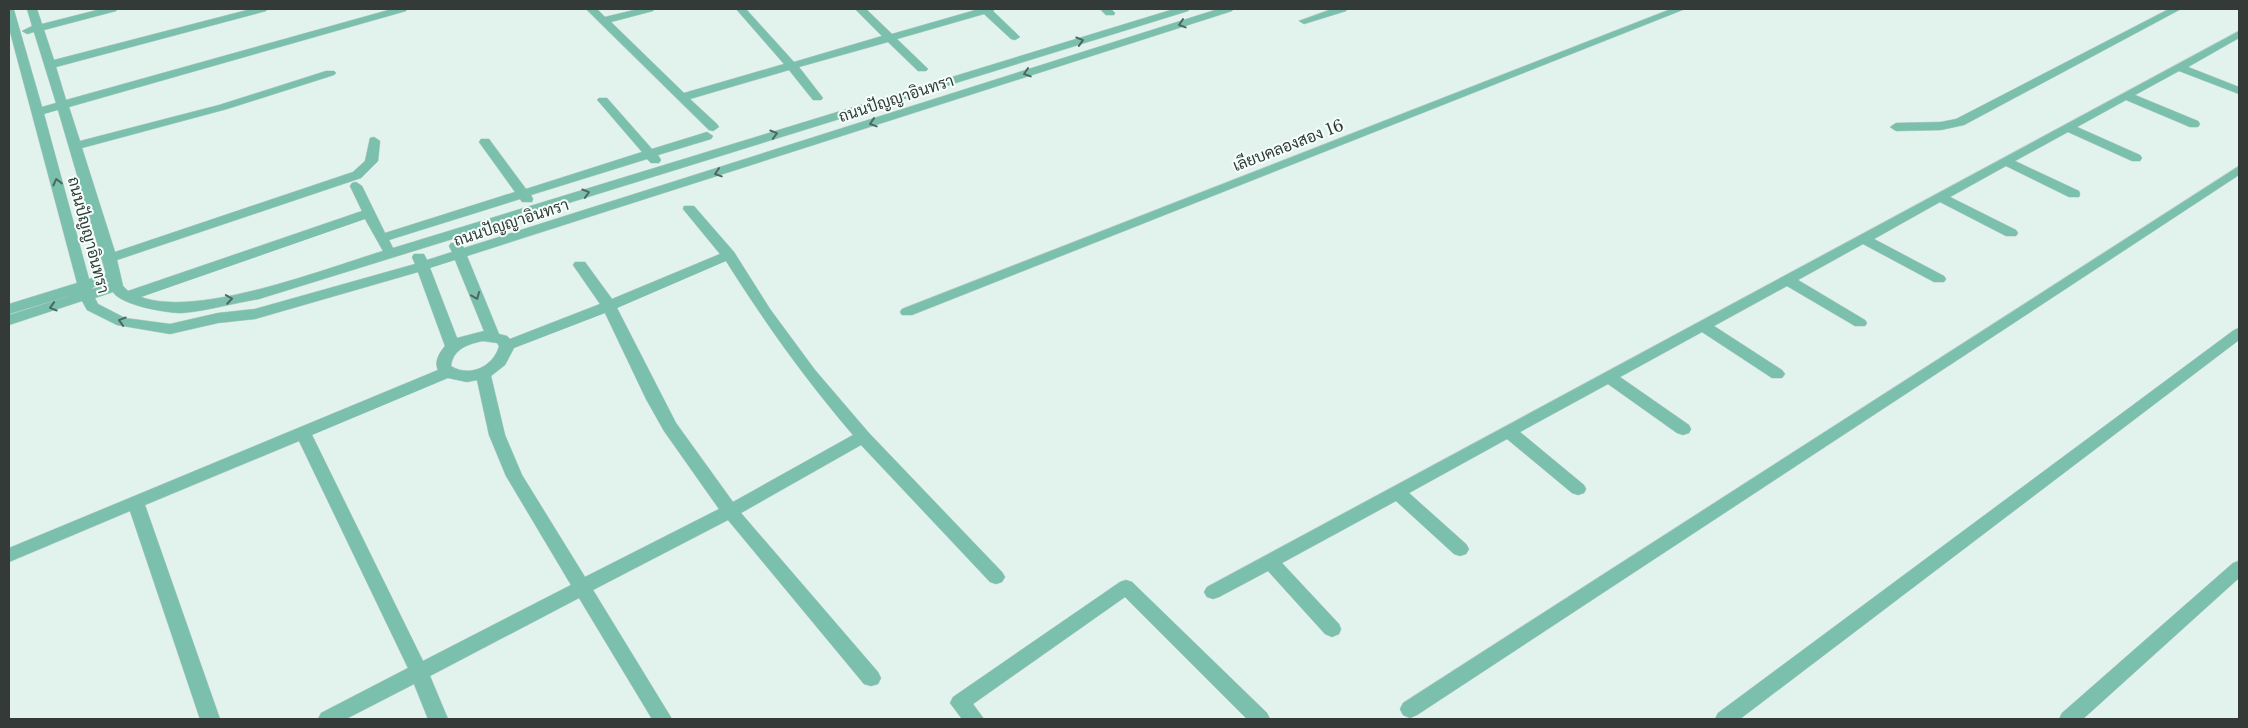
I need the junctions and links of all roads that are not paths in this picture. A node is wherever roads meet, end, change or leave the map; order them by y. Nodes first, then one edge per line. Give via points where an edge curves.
1 (32, 9) edge
2 (112, 9) edge
3 (262, 9) edge
4 (402, 9) edge
5 (591, 9) edge
6 (649, 9) edge
7 (741, 9) edge
8 (860, 9) edge
9 (987, 9) edge
10 (1184, 9) edge
11 (1228, 9) edge
12 (1342, 9) edge
13 (1680, 9) edge
14 (2176, 9) edge
15 (9, 13) edge
16 (603, 21) junction
17 (1304, 21) dead end
18 (36, 28) junction
19 (12, 34) edge
20 (889, 37) junction
21 (1015, 37) dead end
22 (2237, 38) edge
23 (49, 65) junction
24 (791, 65) junction
25 (2179, 67) junction
26 (922, 69) dead end
27 (330, 73) dead end
28 (2239, 91) edge
29 (2126, 96) junction
30 (683, 97) junction
31 (816, 98) dead end
32 (603, 100) dead end
33 (62, 104) junction
34 (37, 112) junction
35 (2194, 124) dead end
36 (1896, 127) dead end
37 (2068, 128) junction
38 (374, 141) dead end
39 (485, 142) dead end
40 (76, 146) junction
41 (650, 154) junction
42 (2136, 158) dead end
43 (2006, 161) junction
44 (663, 169) junction
45 (2239, 170) edge
46 (356, 186) dead end
47 (676, 186) junction
48 (523, 192) junction
49 (2074, 194) dead end
50 (1940, 197) junction
51 (689, 209) dead end
52 (532, 210) junction
53 (370, 213) junction
54 (542, 230) junction
55 (2011, 233) dead end
56 (452, 236) junction
57 (382, 238) junction
58 (1864, 238) junction
59 (416, 247) junction
60 (390, 254) junction
61 (729, 254) junction
62 (459, 255) junction
63 (110, 258) junction
64 (580, 265) dead end
65 (422, 267) junction
66 (1938, 279) dead end
67 (1787, 280) junction
68 (115, 281) junction
69 (85, 291) junction
70 (126, 297) junction
71 (609, 306) junction
72 (9, 309) edge
73 (907, 312) dead end
74 (9, 320) edge
75 (1860, 323) dead end
76 (1703, 326) junction
77 (2239, 333) edge
78 (493, 336) junction
79 (507, 345) junction
80 (453, 347) junction
81 (448, 372) junction
82 (483, 373) junction
83 (1777, 374) dead end
84 (1609, 377) junction
85 (1683, 429) dead end
86 (1509, 432) junction
87 (304, 434) junction
88 (863, 437) junction
89 (1578, 489) dead end
90 (1397, 492) junction
91 (136, 503) junction
92 (730, 511) junction
93 (1460, 549) dead end
94 (9, 554) edge
95 (1270, 561) junction
96 (2239, 568) edge
97 (996, 578) dead end
98 (582, 589) junction
99 (1213, 592) dead end
100 (1332, 629) dead end
101 (419, 672) junction
102 (871, 678) dead end
103 (1410, 709) dead end
104 (210, 719) edge
105 (328, 719) edge
106 (438, 719) edge
107 (662, 719) edge
108 (974, 719) edge
109 (1260, 719) edge
110 (1725, 719) edge
111 (2069, 719) edge

1 - 15 street
1 - 18 street, ถนนปัญญาอินทรา
2 - 18 street
3 - 23 street
4 - 33 street
5 - 16 street
6 - 16 street
7 - 24 street
8 - 20 street
9 - 20 street
9 - 21 street
44 -> 10 street, ถนนปัญญาอินทรา
11 -> 47 street, ถนนปัญญาอินทรา
12 - 17 street
13 - 73 street, เลียบคลองสอง 16
14 - 36 street via 1960,122 1941,126
15 - 19 street, ถนนปัญญาอินทรา
16 - 30 street
18 - 19 street
18 - 23 street, ถนนปัญญาอินทรา
19 - 34 street, ถนนปัญญาอินทรา
20 - 24 street
20 - 26 street
22 - 25 street
23 - 33 street, ถนนปัญญาอินทรา
24 - 30 street
24 - 31 street
25 - 28 street
25 - 29 street
27 - 40 street via 223,107
29 - 35 street
29 - 37 street
30 - 41 street via 710,132
32 - 41 street
33 - 34 street
33 - 40 street, ถนนปัญญาอินทรา
69 -> 34 street, ถนนปัญญาอินทรา
37 - 42 street
37 - 43 street
38 - 63 street via 374,156 357,175
39 - 48 street
40 - 63 street, ถนนปัญญาอินทรา
41 - 44 street
41 - 48 street
43 - 49 street
43 - 50 street
44 - 47 street
52 -> 44 street, ถนนปัญญาอินทรา
45 - 103 street
46 - 53 street
47 - 54 street, ถนนปัญญาอินทรา
48 - 52 street
48 - 57 street
50 - 55 street
50 - 58 street
51 - 61 street
52 - 54 street
52 - 56 street, ถนนปัญญาอินทรา
53 - 57 street
53 - 70 street
54 - 62 street, ถนนปัญญาอินทรา
56 - 59 street, ถนนปัญญาอินทรา
56 - 62 street
57 - 60 street
58 - 66 street
58 - 67 street
59 - 60 street, ถนนปัญญาอินทรา
59 - 65 street
70 -> 60 street, ถนนปัญญาอินทรา via 181,308 259,294
61 - 71 street
61 - 88 street via 765,312 810,374
62 - 65 street, ถนนปัญญาอินทรา
62 -> 78 street
63 - 68 street, ถนนปัญญาอินทรา
64 - 71 street
65 -> 69 street, ถนนปัญญาอินทรา via 255,314 170,329 122,322 92,306
65 - 80 street
67 - 75 street
67 - 76 street
68 - 69 street
68 - 70 street, ถนนปัญญาอินทรา
69 - 72 street
69 -> 74 street
71 - 79 street
71 - 92 street via 670,427
76 - 83 street
76 - 84 street
77 - 110 street
78 - 79 street
78 - 80 street via 472,337
79 - 82 street via 506,355 498,365
80 - 81 street via 444,360
81 - 82 street via 463,376
81 - 87 street
82 - 98 street via 496,435 514,476
84 - 85 street
84 - 86 street
86 - 89 street
86 - 90 street
87 - 91 street
87 - 101 street
88 - 92 street
88 - 97 street
90 - 93 street
90 - 95 street
91 - 94 street
91 - 104 street
92 - 98 street
92 - 102 street
95 - 99 street
95 - 100 street
96 - 111 street
98 - 101 street
98 - 107 street
101 - 105 street
101 - 106 street
108 - 109 street via 960,703 1126,587

